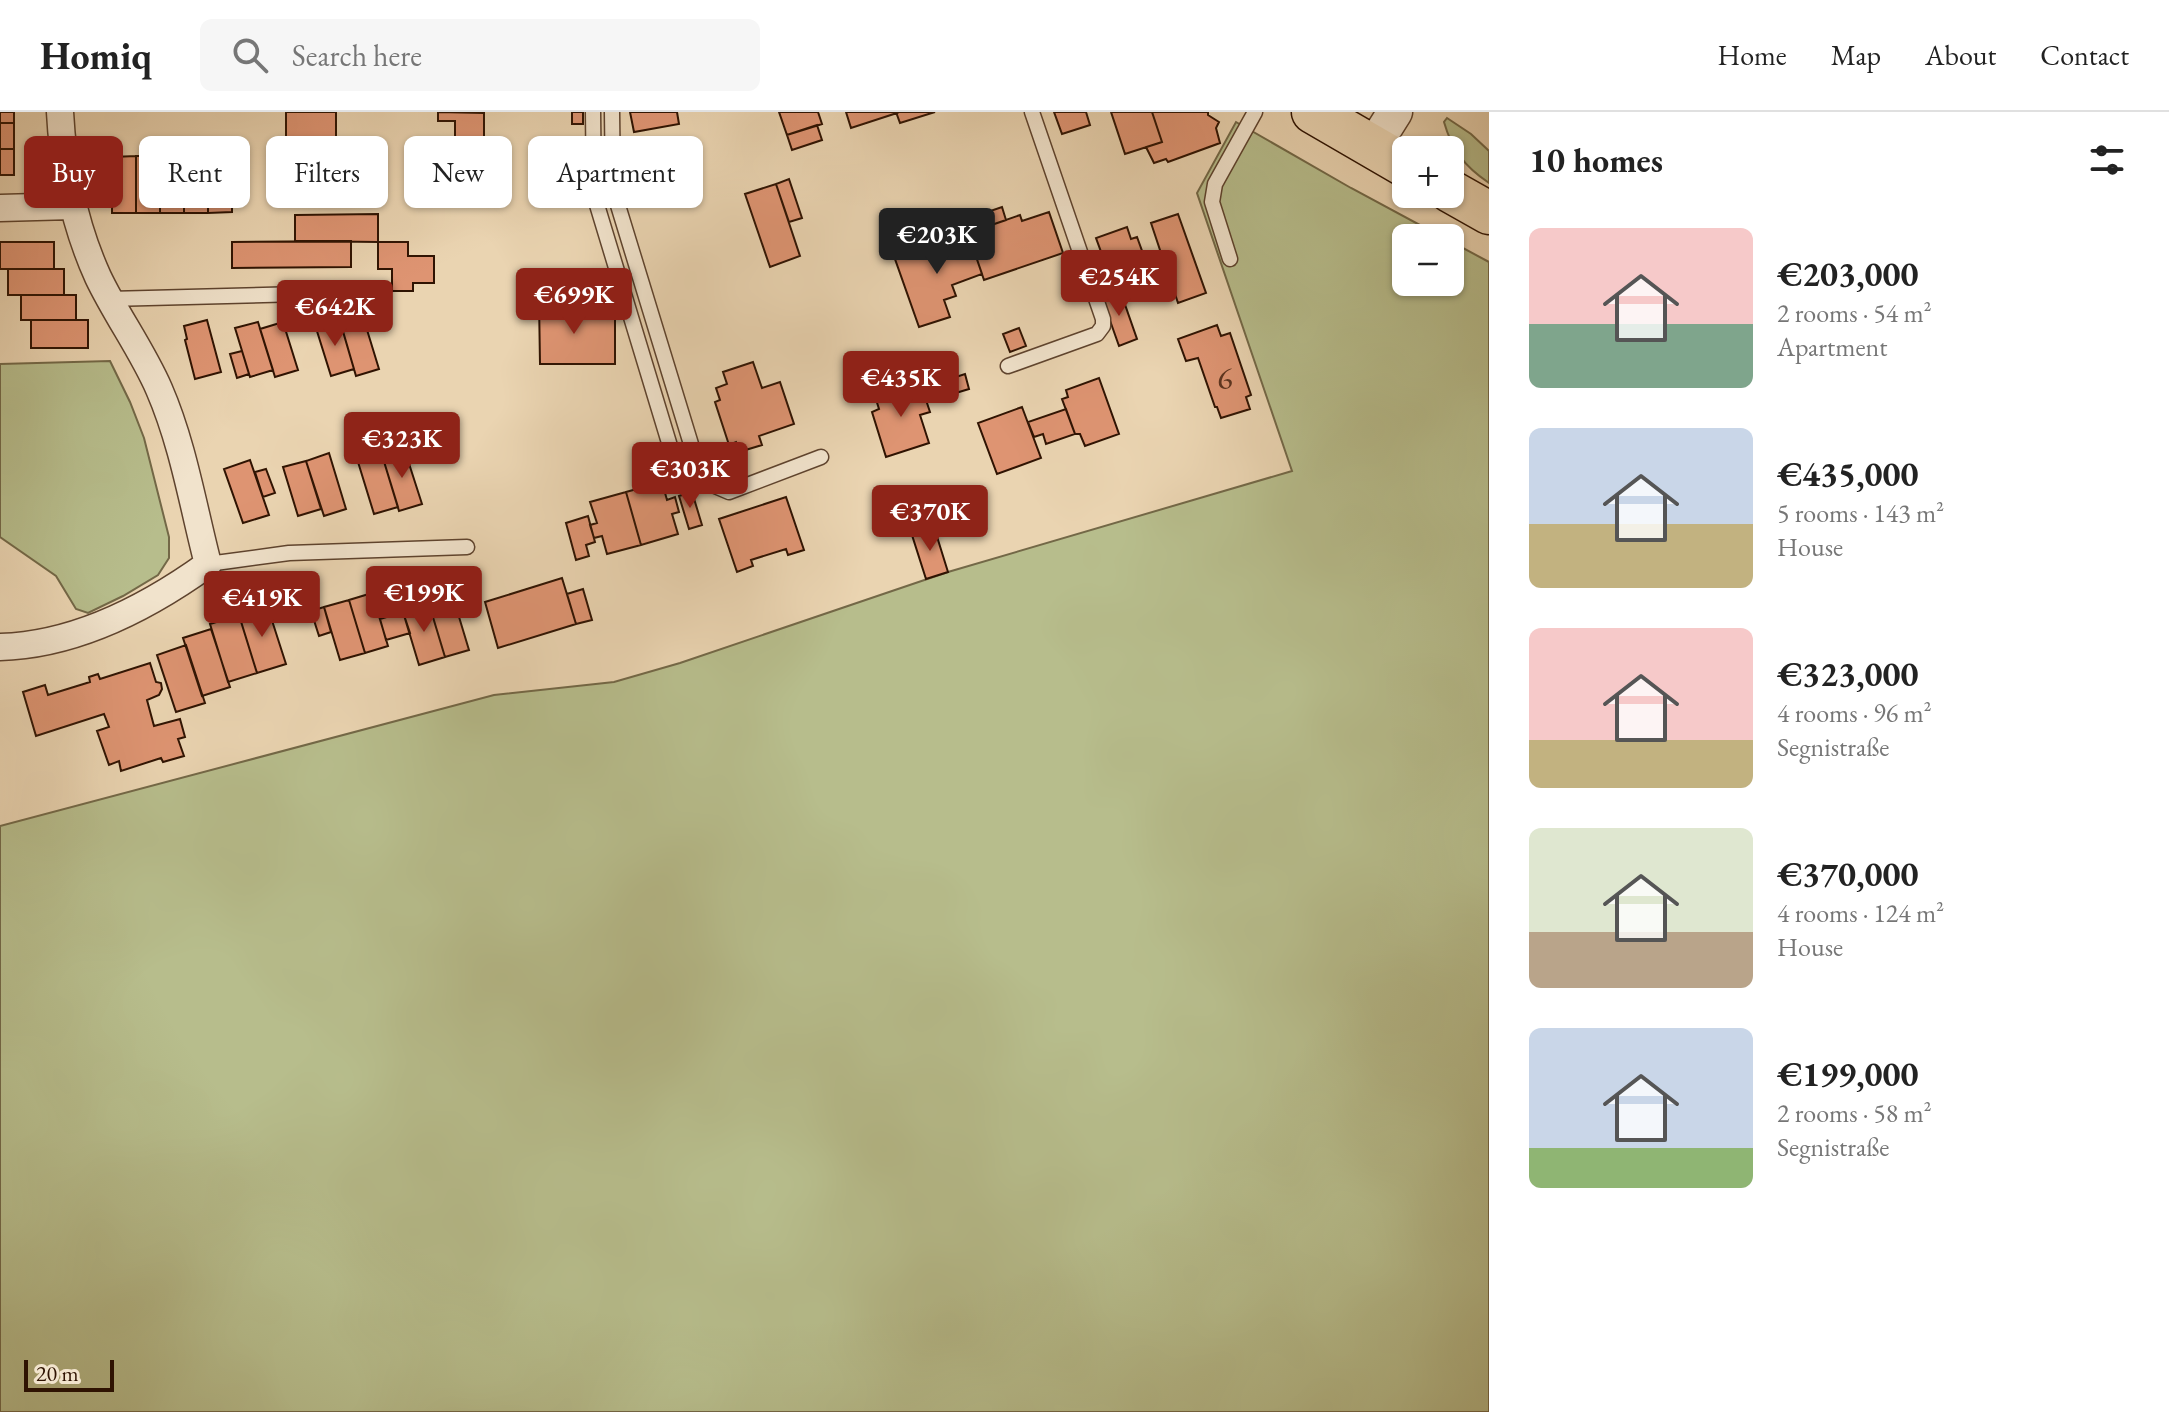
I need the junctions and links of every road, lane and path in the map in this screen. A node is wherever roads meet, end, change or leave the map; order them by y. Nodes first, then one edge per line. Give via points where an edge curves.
1 (60, 112) edge
2 (593, 112) edge
3 (612, 112) edge
4 (1032, 112) edge
5 (1255, 112) edge
6 (1313, 112) edge
7 (1395, 112) edge
8 (62, 136) edge
9 (1389, 157) edge
10 (1464, 199) edge
11 (24, 207) edge
12 (0, 208) edge
13 (73, 208) edge
14 (1489, 213) edge
15 (1230, 259) dead end
16 (375, 292) dead end
17 (109, 299) junction
18 (1008, 366) dead end
19 (670, 446) dead end
20 (821, 457) dead end
21 (467, 547) dead end
22 (208, 564) junction
23 (0, 647) edge

1 - 8 street
2 - 19 lane via 594,195
3 - 20 lane via 613,189 698,467 715,486 729,492
4 - 18 lane via 1103,326 1097,334
5 - 15 lane via 1213,193
6 - 9 main road
7 - 9 street
10 - 14 main road
11 - 12 street
13 - 17 street
16 - 17 lane
17 - 22 street via 172,423
21 - 22 lane via 289,553
22 - 23 street via 120,619 42,643

